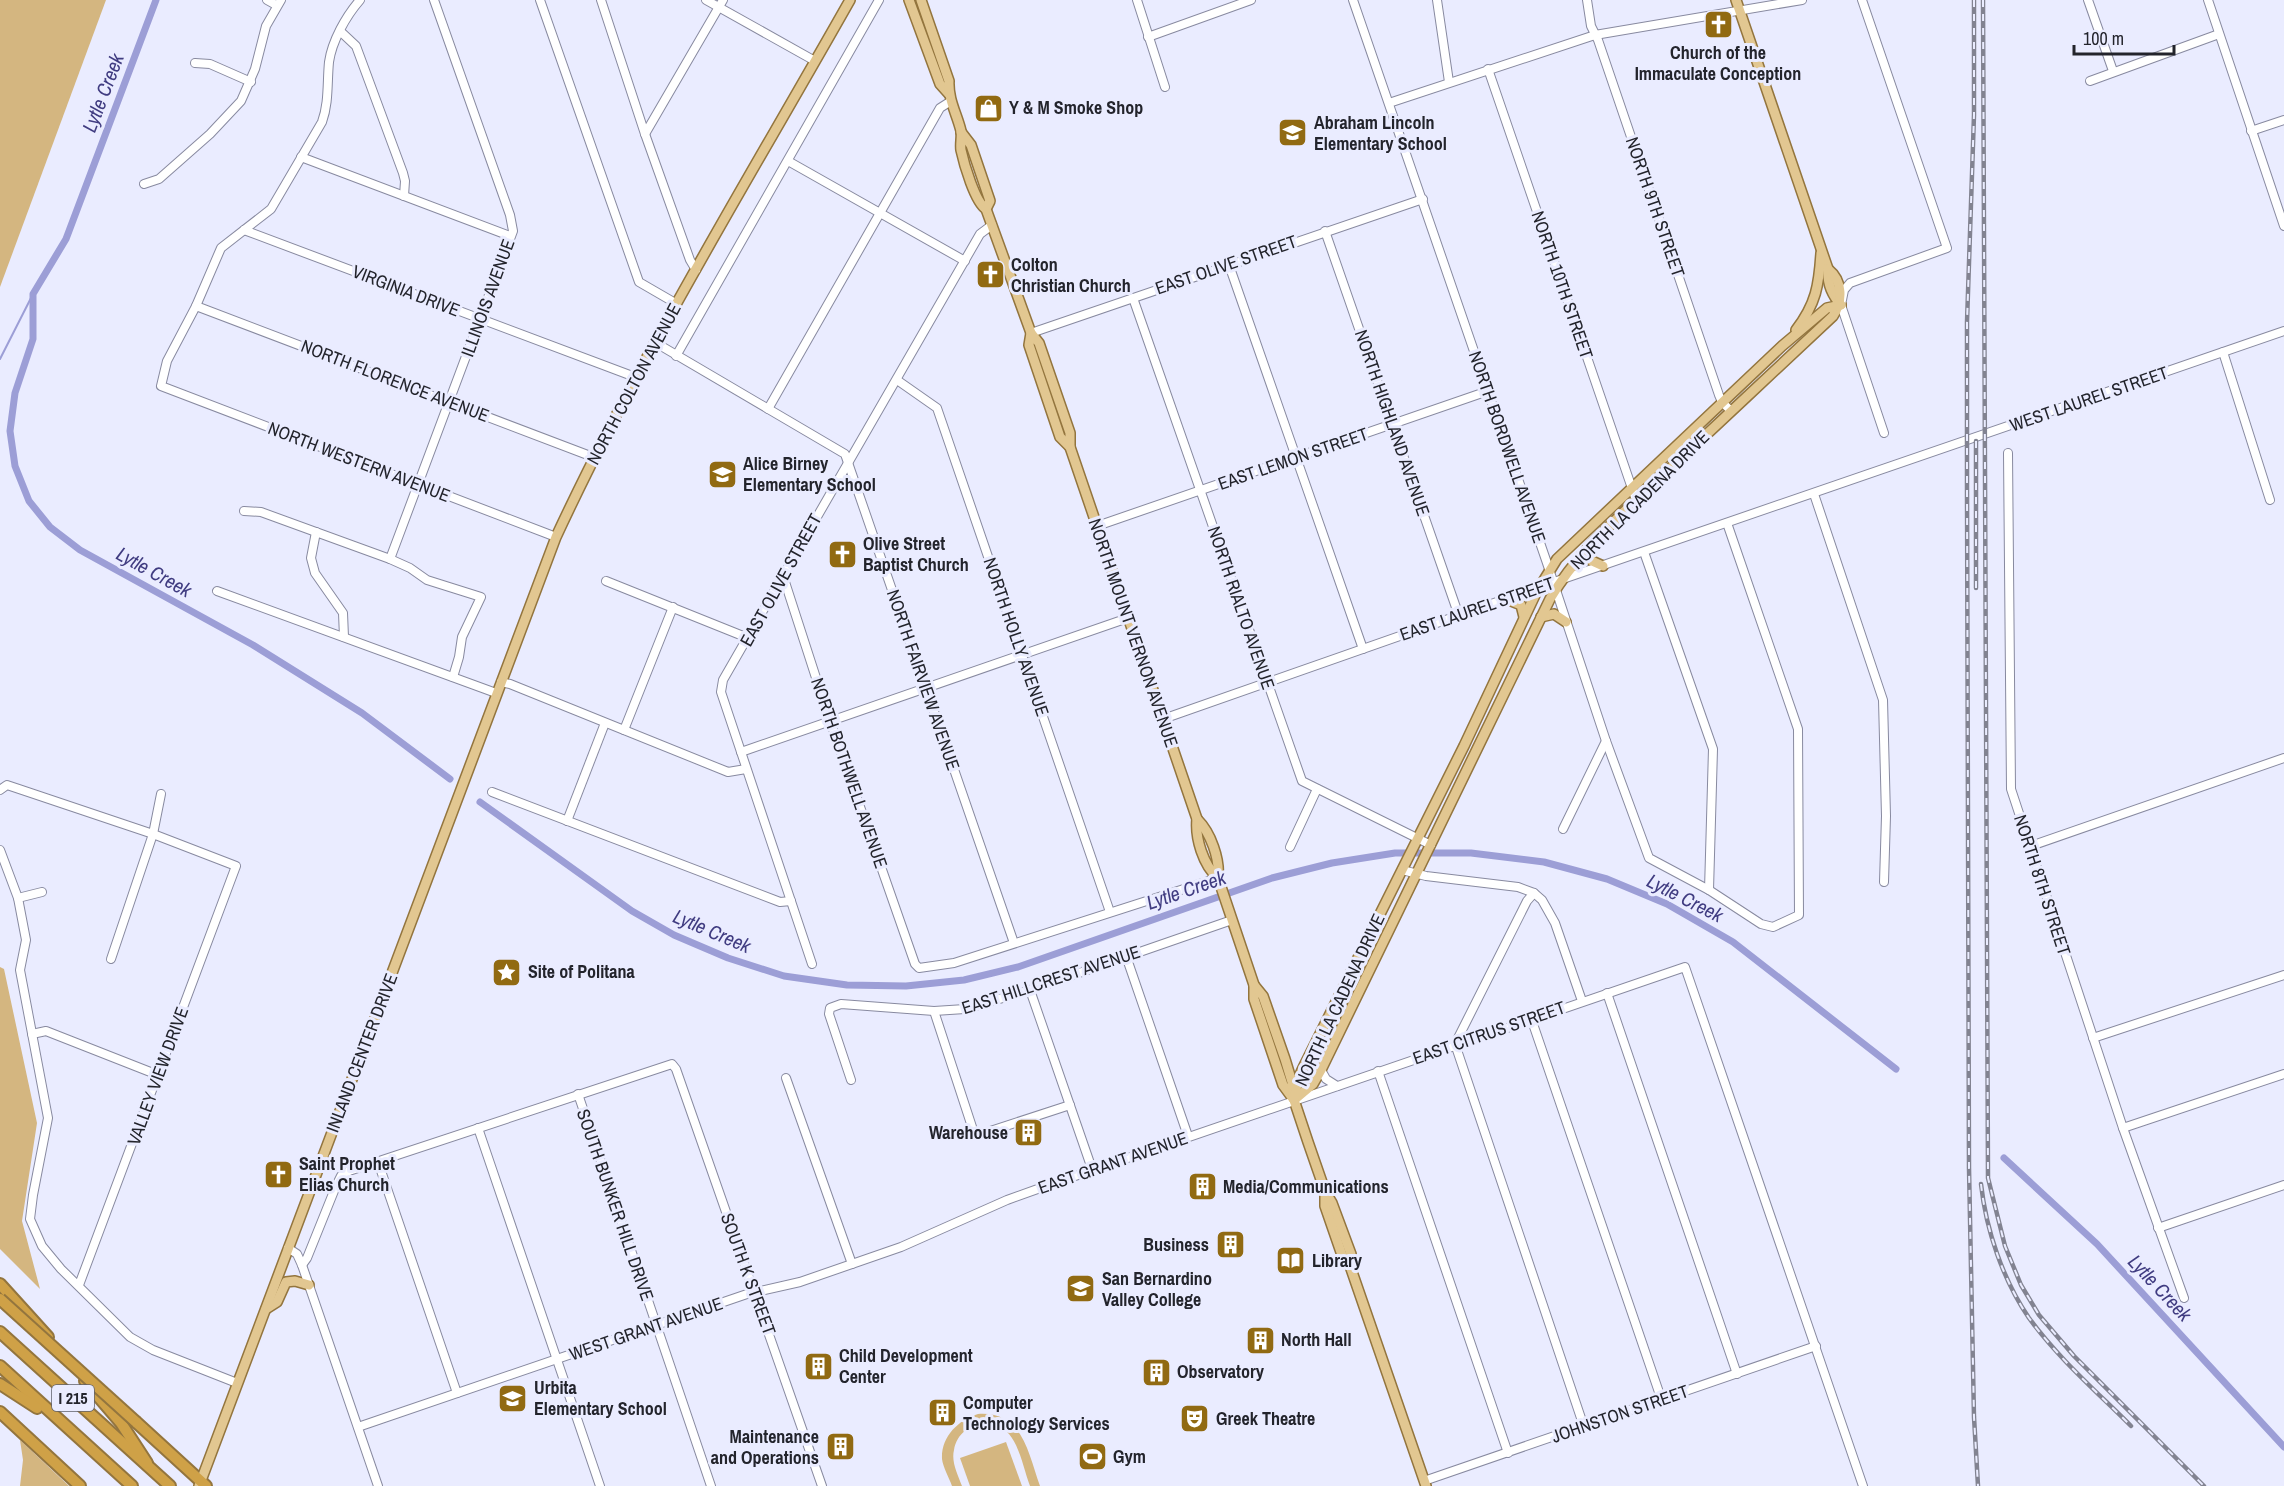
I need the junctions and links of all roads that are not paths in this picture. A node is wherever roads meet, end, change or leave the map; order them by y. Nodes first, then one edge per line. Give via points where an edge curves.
1 (267, 0) edge
2 (360, 0) edge
3 (434, 0) edge
4 (540, 0) edge
5 (601, 0) edge
6 (706, 0) edge
7 (850, 0) edge
8 (879, 0) edge
9 (909, 0) edge
10 (921, 0) edge
11 (1137, 0) edge
12 (1251, 0) edge
13 (1353, 0) edge
14 (1437, 0) edge
15 (1587, 0) edge
16 (1736, 0) edge
17 (1802, 0) edge
18 (1862, 0) edge
19 (2088, 0) edge
20 (2208, 0) edge
21 (278, 3) edge
22 (721, 3) edge
23 (1739, 10) junction
24 (340, 31) junction
25 (2219, 34) junction
26 (1595, 35) junction
27 (1149, 37) junction
28 (815, 62) junction
29 (195, 63) dead end
30 (1488, 69) junction
31 (2113, 71) junction
32 (2090, 81) dead end
33 (251, 82) junction
34 (1449, 82) junction
35 (1165, 87) dead end
36 (950, 98) junction
37 (1389, 103) junction
38 (2284, 120) edge
39 (2252, 131) junction
40 (645, 134) junction
41 (301, 157) junction
42 (788, 161) junction
43 (144, 184) dead end
44 (404, 196) junction
45 (1423, 199) junction
46 (880, 212) junction
47 (992, 225) junction
48 (2284, 226) edge
49 (244, 230) junction
50 (1325, 231) junction
51 (510, 236) junction
52 (1821, 248) junction
53 (964, 261) junction
54 (1229, 265) junction
55 (696, 270) junction
56 (1832, 272) junction
57 (1850, 283) junction
58 (1133, 298) junction
59 (677, 304) junction
60 (1841, 304) junction
61 (196, 306) junction
62 (480, 319) junction
63 (2284, 331) edge
64 (1030, 333) junction
65 (656, 343) junction
66 (1782, 346) junction
67 (2223, 352) junction
68 (676, 356) junction
69 (635, 377) junction
70 (897, 380) junction
71 (1488, 391) junction
72 (449, 402) junction
73 (1722, 402) junction
74 (768, 409) junction
75 (1731, 411) junction
76 (1392, 425) junction
77 (1884, 434) dead end
78 (2008, 453) dead end
79 (593, 456) junction
80 (1296, 457) junction
81 (848, 463) junction
82 (1893, 466) joint
83 (417, 484) junction
84 (1631, 488) junction
85 (1200, 490) junction
86 (1814, 494) junction
87 (1636, 500) junction
88 (2270, 500) dead end
89 (244, 512) dead end
90 (1727, 523) junction
91 (1097, 526) junction
92 (316, 532) junction
93 (556, 537) junction
94 (1586, 550) junction
95 (1644, 552) junction
96 (390, 559) junction
97 (1603, 566) junction
98 (1550, 570) junction
99 (781, 578) junction
100 (606, 581) dead end
101 (1557, 584) junction
102 (1539, 587) junction
103 (217, 591) dead end
104 (1506, 599) junction
105 (674, 607) junction
106 (1459, 616) junction
107 (1524, 617) junction
108 (1541, 617) junction
109 (1128, 618) junction
110 (1566, 622) junction
111 (344, 637) junction
112 (748, 638) junction
113 (1363, 648) junction
114 (1023, 655) junction
115 (453, 677) junction
116 (501, 682) junction
117 (1266, 682) junction
118 (925, 688) junction
119 (1489, 689) junction
120 (496, 693) junction
121 (1503, 696) junction
122 (1162, 719) junction
123 (830, 721) junction
124 (605, 723) junction
125 (624, 729) junction
126 (1605, 741) junction
127 (741, 752) junction
128 (2284, 758) edge
129 (746, 769) junction
130 (461, 788) joint
131 (1317, 789) junction
132 (0, 790) edge
133 (492, 792) dead end
134 (161, 794) dead end
135 (567, 821) junction
136 (1563, 829) dead end
137 (153, 834) junction
138 (1416, 841) junction
139 (1431, 845) junction
140 (1290, 847) dead end
141 (2028, 847) junction
142 (0, 850) edge
143 (1404, 866) junction
144 (1418, 869) junction
145 (1218, 878) junction
146 (1884, 882) dead end
147 (1709, 890) junction
148 (42, 892) dead end
149 (1534, 893) junction
150 (18, 898) junction
151 (791, 901) junction
152 (1110, 912) junction
153 (1232, 920) junction
154 (1014, 943) junction
155 (1126, 956) junction
156 (111, 958) dead end
157 (812, 964) dead end
158 (2284, 975) edge
159 (1030, 990) junction
160 (1607, 993) junction
161 (1582, 1001) junction
162 (1333, 1009) junction
163 (934, 1011) junction
164 (1347, 1016) junction
165 (1531, 1018) junction
166 (32, 1034) junction
167 (2093, 1038) junction
168 (1455, 1044) junction
169 (1320, 1070) junction
170 (1378, 1071) junction
171 (2284, 1074) edge
172 (158, 1075) junction
173 (786, 1078) dead end
174 (851, 1080) dead end
175 (1337, 1086) junction
176 (578, 1094) junction
177 (1294, 1100) junction
178 (1070, 1105) junction
179 (477, 1128) junction
180 (2123, 1128) junction
181 (1188, 1136) junction
182 (378, 1162) junction
183 (1092, 1169) junction
184 (2284, 1185) edge
185 (2157, 1228) junction
186 (935, 1233) joint
187 (288, 1248) junction
188 (852, 1264) junction
189 (302, 1265) junction
190 (0, 1284) edge
191 (309, 1285) junction
192 (79, 1286) junction
193 (756, 1294) junction
194 (2184, 1298) dead end
195 (0, 1299) edge
196 (266, 1309) junction
197 (656, 1325) junction
198 (0, 1332) edge
199 (1816, 1346) junction
200 (557, 1359) junction
201 (0, 1366) edge
202 (1737, 1374) junction
203 (237, 1383) junction
204 (0, 1384) edge
205 (457, 1393) junction
206 (1662, 1401) junction
207 (0, 1412) edge
208 (60, 1422) junction
209 (358, 1427) junction
210 (1584, 1427) junction
211 (1508, 1453) junction
212 (147, 1463) junction
213 (202, 1484) edge
214 (1425, 1484) edge
215 (80, 1486) edge
216 (132, 1486) edge
217 (170, 1486) edge
218 (378, 1486) edge
219 (600, 1486) edge
220 (711, 1486) edge
221 (822, 1486) edge
222 (1863, 1486) edge

1 - 21 street
2 - 24 street
3 - 51 street, ILLINOIS AVENUE via 510,215
4 - 59 street via 639,282
5 - 40 street
6 - 22 street
7 - 28 main road, NORTH COLTON AVENUE
8 - 42 street, NORTH COLTON AVENUE
9 - 36 main road, NORTH MOUNT VERNON AVENUE via 940,84
10 - 36 main road, NORTH MOUNT VERNON AVENUE via 949,81
11 - 27 street
12 - 27 street
13 - 37 street, NORTH BORDWELL AVENUE
14 - 34 street
15 - 26 street, NORTH 9TH STREET
16 - 23 main road
17 - 23 street
18 - 57 street via 1947,248
19 - 31 street
20 - 25 street
21 - 33 street via 266,26
22 - 28 street
22 - 40 street
23 - 26 street
23 - 52 main road
24 - 41 street via 330,60 325,114
24 - 44 street via 356,46 403,173
25 - 31 street
25 - 39 street
26 - 30 street
26 - 73 street, NORTH 9TH STREET
27 - 35 street
28 - 55 main road, NORTH COLTON AVENUE
29 - 33 street via 210,64
30 - 34 street
30 - 84 street, NORTH 10TH STREET
31 - 32 street
33 - 43 street via 242,101 210,134 159,179
34 - 37 street
36 - 46 street via 940,108
36 - 47 main road, NORTH MOUNT VERNON AVENUE via 973,187
37 - 45 street, NORTH BORDWELL AVENUE
38 - 39 street
39 - 48 street
40 - 55 street
41 - 44 street
41 - 49 street via 271,209
42 - 46 street
42 - 68 street, NORTH COLTON AVENUE
44 - 51 street
45 - 50 street, EAST OLIVE STREET
45 - 71 street, NORTH BORDWELL AVENUE
46 - 53 street
46 - 74 street
47 - 53 street, EAST OLIVE STREET via 980,234
47 - 64 main road, NORTH MOUNT VERNON AVENUE
49 - 61 street via 220,248
49 - 62 street, VIRGINIA DRIVE
50 - 54 street, EAST OLIVE STREET
50 - 76 street, NORTH HIGHLAND AVENUE
51 - 62 street, ILLINOIS AVENUE
52 - 56 main road
52 - 66 main road via 1814,301
53 - 70 street, EAST OLIVE STREET
54 - 58 street, EAST OLIVE STREET
54 - 80 street
55 - 59 main road, NORTH COLTON AVENUE
56 - 57 street
56 - 60 main road via 1827,277
57 - 60 street
58 - 64 street, EAST OLIVE STREET
58 - 85 street, NORTH RIALTO AVENUE
59 - 65 main road, NORTH COLTON AVENUE
60 - 66 main road, NORTH LA CADENA DRIVE via 1827,308
60 - 75 main road, NORTH LA CADENA DRIVE via 1833,316
60 - 77 street
61 - 72 street, NORTH FLORENCE AVENUE
61 - 83 street, NORTH WESTERN AVENUE via 167,362 161,386
62 - 69 street, VIRGINIA DRIVE
62 - 72 street, ILLINOIS AVENUE
63 - 67 street, WEST LAUREL STREET
64 - 91 main road, NORTH MOUNT VERNON AVENUE via 1032,356 1060,437 1070,447
65 - 68 street, NORTH FAIRVIEW AVENUE
65 - 69 main road, NORTH COLTON AVENUE
66 - 73 main road, NORTH LA CADENA DRIVE
67 - 82 street, WEST LAUREL STREET
67 - 88 street
68 - 74 street, NORTH FAIRVIEW AVENUE
69 - 79 main road, NORTH COLTON AVENUE
70 - 81 street, EAST OLIVE STREET
70 - 114 street, NORTH HOLLY AVENUE via 937,408
71 - 76 street, EAST LEMON STREET
71 - 98 street, NORTH BORDWELL AVENUE
72 - 79 street, NORTH FLORENCE AVENUE
72 - 83 street, ILLINOIS AVENUE
73 - 75 street, NORTH 9TH STREET
73 - 84 main road, NORTH LA CADENA DRIVE
74 - 81 street, NORTH FAIRVIEW AVENUE via 845,454
75 - 87 main road, NORTH LA CADENA DRIVE
76 - 80 street, EAST LEMON STREET
76 - 106 street, NORTH HIGHLAND AVENUE
78 - 141 street, NORTH 8TH STREET via 2010,789
79 - 93 main road, NORTH COLTON AVENUE
80 - 85 street, EAST LEMON STREET
80 - 113 street
81 - 99 street, EAST OLIVE STREET
81 - 118 street, NORTH FAIRVIEW AVENUE
82 - 86 street, EAST LAUREL STREET
83 - 93 street, NORTH WESTERN AVENUE
83 - 96 street, ILLINOIS AVENUE
84 - 87 street, NORTH 10TH STREET
84 - 98 main road, NORTH LA CADENA DRIVE
85 - 91 street, EAST LEMON STREET
85 - 117 street, NORTH RIALTO AVENUE
86 - 90 street, EAST LAUREL STREET
86 - 146 street via 1883,700
87 - 94 main road, NORTH LA CADENA DRIVE
89 - 92 street via 261,512
90 - 95 street, EAST LAUREL STREET
90 - 147 street via 1798,729 1799,915 1773,927 1761,924
91 - 109 main road, NORTH MOUNT VERNON AVENUE
92 - 96 street
92 - 111 street via 311,558 315,573 343,613
93 - 116 main road, NORTH COLTON AVENUE
94 - 97 main road via 1592,561
94 - 101 main road, NORTH LA CADENA DRIVE
95 - 97 street, EAST LAUREL STREET
95 - 147 street via 1713,749
96 - 115 street via 427,580 481,597 462,637
97 - 101 street, EAST LAUREL STREET
98 - 101 street, NORTH BORDWELL AVENUE
98 - 102 main road, NORTH LA CADENA DRIVE
99 - 112 street, EAST OLIVE STREET
99 - 123 street, NORTH BOTHWELL AVENUE
100 - 105 street
101 - 102 street, EAST LAUREL STREET
101 - 108 main road, NORTH LA CADENA DRIVE
101 - 110 street, NORTH BORDWELL AVENUE
102 - 104 street, EAST LAUREL STREET
102 - 107 main road, NORTH LA CADENA DRIVE
103 - 111 street
104 - 106 street, EAST LAUREL STREET
104 - 107 main road via 1521,605
105 - 112 street
105 - 125 street
106 - 113 street, EAST LAUREL STREET
107 - 119 main road, NORTH LA CADENA DRIVE
108 - 110 main road via 1554,614
108 - 121 main road, NORTH LA CADENA DRIVE
109 - 114 street
109 - 122 main road, NORTH MOUNT VERNON AVENUE
110 - 126 street, NORTH BORDWELL AVENUE
111 - 115 street
112 - 127 street, EAST OLIVE STREET via 723,680 721,692
113 - 117 street, EAST LAUREL STREET
114 - 118 street
114 - 152 street, NORTH HOLLY AVENUE
115 - 120 street
116 - 120 main road, NORTH COLTON AVENUE
116 - 124 street
117 - 122 street, EAST LAUREL STREET
117 - 131 street, NORTH RIALTO AVENUE via 1302,781
118 - 123 street
118 - 154 street, NORTH FAIRVIEW AVENUE
119 - 121 main road
119 - 138 main road, NORTH LA CADENA DRIVE
120 - 130 main road, NORTH COLTON AVENUE
121 - 139 main road, NORTH LA CADENA DRIVE
122 - 145 main road, NORTH MOUNT VERNON AVENUE via 1197,819 1206,828 1219,867
123 - 127 street
123 - 154 street, NORTH BOTHWELL AVENUE via 915,964 919,968 954,963
124 - 125 street
124 - 135 street
125 - 129 street via 728,772
126 - 136 street
126 - 147 street, NORTH BORDWELL AVENUE via 1649,858
127 - 129 street, EAST OLIVE STREET
128 - 141 street
129 - 151 street, EAST OLIVE STREET
130 - 187 main road, INLAND CENTER DRIVE
131 - 138 street, NORTH RIALTO AVENUE
131 - 140 street
132 - 137 street via 7,785
133 - 135 street
134 - 137 street
135 - 151 street via 780,902
137 - 156 street
137 - 172 street, VALLEY VIEW DRIVE via 236,866
138 - 139 street, NORTH RIALTO AVENUE
138 - 143 main road, NORTH LA CADENA DRIVE
139 - 144 main road, NORTH LA CADENA DRIVE
141 - 167 street, NORTH 8TH STREET
142 - 150 street
143 - 144 street
143 - 162 main road, NORTH LA CADENA DRIVE
144 - 149 street
144 - 164 main road, NORTH LA CADENA DRIVE
145 - 152 street
145 - 153 main road, NORTH MOUNT VERNON AVENUE
148 - 150 street
149 - 161 street via 1555,923
149 - 168 street
150 - 166 street via 26,940 20,970
151 - 157 street, EAST OLIVE STREET
152 - 154 street
153 - 155 street, EAST HILLCREST AVENUE
153 - 177 main road, NORTH MOUNT VERNON AVENUE via 1269,1046 1283,1085
155 - 159 street, EAST HILLCREST AVENUE
155 - 181 street
158 - 167 street
159 - 163 street, EAST HILLCREST AVENUE via 965,1010
159 - 178 street
160 - 161 street, EAST CITRUS STREET
160 - 199 street, EAST CITRUS STREET via 1685,967
160 - 202 street
161 - 165 street, EAST CITRUS STREET
162 - 164 main road
162 - 177 main road, NORTH LA CADENA DRIVE via 1298,1079
163 - 174 street, EAST HILLCREST AVENUE via 841,1004 830,1008
163 - 178 street via 975,1136
164 - 169 main road, NORTH LA CADENA DRIVE
165 - 168 street, EAST CITRUS STREET
165 - 206 street
166 - 172 street via 46,1031
166 - 192 street via 48,1118 30,1219 42,1246
167 - 180 street, NORTH 8TH STREET
168 - 170 street, EAST CITRUS STREET
168 - 210 street
169 - 175 street
169 - 177 main road, NORTH LA CADENA DRIVE via 1313,1084
170 - 175 street, EAST CITRUS STREET
170 - 211 street
171 - 180 street
172 - 192 street, VALLEY VIEW DRIVE
173 - 188 street
175 - 177 street, EAST CITRUS STREET
176 - 179 street
176 - 193 street, SOUTH K STREET via 672,1064
176 - 197 street, SOUTH BUNKER HILL DRIVE
177 - 181 street, EAST GRANT AVENUE
177 - 214 main road, NORTH MOUNT VERNON AVENUE via 1324,1191 1351,1254 1349,1263
178 - 183 street
179 - 182 street
179 - 200 street
180 - 185 street, NORTH 8TH STREET
181 - 183 street, EAST GRANT AVENUE
182 - 189 street via 342,1176
182 - 205 street
183 - 186 street, EAST GRANT AVENUE via 1007,1200
184 - 185 street
185 - 194 street, NORTH 8TH STREET
186 - 188 street, WEST GRANT AVENUE
187 - 189 street via 297,1254
187 - 196 main road, INLAND CENTER DRIVE
188 - 193 street, WEST GRANT AVENUE
189 - 191 street
190 - 212 highway via 121,1423
191 - 196 main road via 286,1282 277,1302
191 - 209 street
192 - 203 street via 130,1337
193 - 197 street, WEST GRANT AVENUE
193 - 221 street, SOUTH K STREET
195 - 213 highway, bridge
196 - 203 main road, INLAND CENTER DRIVE
197 - 200 street, WEST GRANT AVENUE
197 - 220 street, SOUTH BUNKER HILL DRIVE
198 - 212 highway, I 215
199 - 202 street, JOHNSTON STREET
199 - 222 street
200 - 205 street, WEST GRANT AVENUE
200 - 219 street
201 - 208 highway, I 215
202 - 206 street, JOHNSTON STREET
203 - 213 main road, INLAND CENTER DRIVE
204 - 208 highway
205 - 209 street, WEST GRANT AVENUE
206 - 210 street, JOHNSTON STREET
207 - 215 highway
208 - 216 highway, I 215
209 - 218 street
210 - 211 street, JOHNSTON STREET
211 - 214 street, JOHNSTON STREET
212 - 217 highway, I 215

